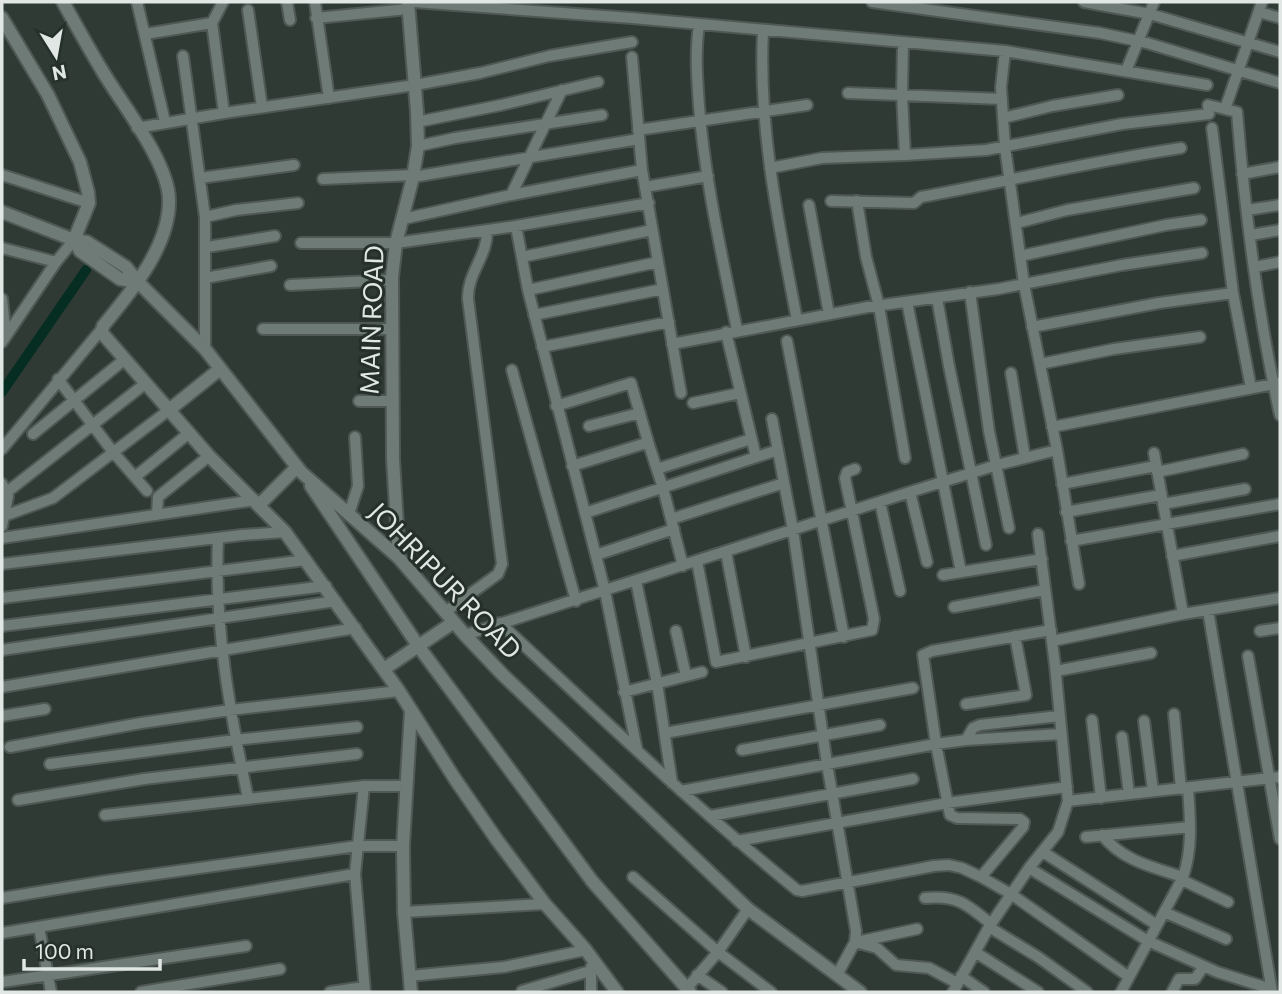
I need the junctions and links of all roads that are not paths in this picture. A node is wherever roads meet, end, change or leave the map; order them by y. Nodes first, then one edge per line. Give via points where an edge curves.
1 (63, 2) edge
2 (137, 2) edge
3 (223, 2) edge
4 (287, 2) edge
5 (315, 2) edge
6 (872, 2) edge
7 (1084, 2) edge
8 (1154, 2) edge
9 (410, 4) edge
10 (1260, 7) edge
11 (248, 10) dead end
12 (1150, 14) junction
13 (2, 18) edge
14 (316, 18) junction
15 (1280, 18) edge
16 (290, 20) dead end
17 (212, 23) junction
18 (699, 25) junction
19 (763, 31) junction
20 (145, 34) junction
21 (1138, 41) junction
22 (632, 42) dead end
23 (903, 43) junction
24 (1249, 43) junction
25 (1005, 51) junction
26 (1280, 52) edge
27 (183, 56) dead end
28 (632, 57) dead end
29 (1126, 71) junction
30 (1240, 71) junction
31 (598, 82) dead end
32 (1280, 83) edge
33 (415, 85) junction
34 (1208, 85) dead end
35 (562, 90) junction
36 (848, 93) dead end
37 (902, 94) junction
38 (1118, 95) dead end
39 (329, 98) junction
40 (1002, 99) junction
41 (807, 105) dead end
42 (262, 107) junction
43 (1225, 109) junction
44 (224, 113) junction
45 (765, 113) junction
46 (601, 115) dead end
47 (192, 117) junction
48 (1003, 118) junction
49 (165, 122) junction
50 (418, 122) junction
51 (700, 122) junction
52 (546, 124) junction
53 (137, 128) junction
54 (1212, 128) dead end
55 (638, 135) junction
56 (418, 146) junction
57 (1005, 147) junction
58 (1181, 148) dead end
59 (905, 155) junction
60 (528, 158) junction
61 (294, 165) dead end
62 (1280, 167) edge
63 (770, 168) junction
64 (642, 170) junction
65 (1242, 174) junction
66 (2, 175) edge
67 (413, 176) junction
68 (708, 176) junction
69 (200, 178) junction
70 (323, 178) dead end
71 (1011, 181) junction
72 (645, 187) junction
73 (1194, 188) dead end
74 (511, 195) junction
75 (831, 201) dead end
76 (857, 201) junction
77 (649, 202) junction
78 (89, 203) junction
79 (298, 203) dead end
80 (809, 205) dead end
81 (1280, 205) edge
82 (1247, 210) junction
83 (2, 212) edge
84 (205, 217) junction
85 (403, 219) junction
86 (1202, 220) dead end
87 (1017, 223) junction
88 (516, 226) junction
89 (487, 230) junction
90 (652, 230) junction
91 (1280, 230) edge
92 (1251, 235) junction
93 (275, 236) dead end
94 (301, 243) dead end
95 (396, 243) junction
96 (81, 244) junction
97 (206, 247) junction
98 (2, 248) edge
99 (1202, 253) dead end
100 (1020, 256) junction
101 (522, 257) junction
102 (658, 261) junction
103 (56, 262) junction
104 (1280, 262) edge
105 (271, 266) dead end
106 (1255, 267) junction
107 (205, 278) junction
108 (392, 280) junction
109 (138, 282) junction
110 (1024, 284) junction
111 (290, 285) dead end
112 (663, 289) junction
113 (527, 290) junction
114 (970, 292) junction
115 (1233, 293) junction
116 (937, 298) junction
117 (2, 299) edge
118 (907, 302) junction
119 (879, 306) junction
120 (829, 314) junction
121 (534, 315) junction
122 (797, 320) junction
123 (669, 322) junction
124 (1032, 327) junction
125 (263, 329) dead end
126 (392, 329) junction
127 (101, 330) junction
128 (732, 331) junction
129 (1200, 337) dead end
130 (4, 339) edge
131 (787, 341) dead end
132 (672, 344) junction
133 (542, 347) junction
134 (205, 349) junction
135 (125, 359) junction
136 (1040, 364) junction
137 (220, 369) junction
138 (512, 370) dead end
139 (1011, 373) dead end
140 (58, 379) junction
141 (146, 383) junction
142 (1277, 384) edge
143 (1251, 388) junction
144 (681, 393) dead end
145 (740, 393) junction
146 (73, 400) junction
147 (359, 401) dead end
148 (392, 401) junction
149 (693, 403) dead end
150 (556, 406) junction
151 (169, 410) junction
152 (640, 413) junction
153 (1280, 415) edge
154 (772, 419) dead end
155 (93, 425) junction
156 (589, 426) dead end
157 (1052, 427) junction
158 (189, 433) junction
159 (33, 434) dead end
160 (355, 437) dead end
161 (751, 439) junction
162 (649, 445) junction
163 (2, 449) edge
164 (778, 450) junction
165 (1057, 450) junction
166 (113, 452) junction
167 (1154, 453) dead end
168 (1243, 454) dead end
169 (209, 456) junction
170 (756, 457) junction
171 (905, 458) dead end
172 (1025, 458) junction
173 (997, 465) junction
174 (572, 466) junction
175 (657, 469) junction
176 (855, 469) dead end
177 (1156, 469) junction
178 (299, 470) junction
179 (971, 474) junction
180 (135, 477) junction
181 (784, 483) junction
182 (942, 483) junction
183 (1062, 484) junction
184 (5, 488) edge
185 (663, 488) junction
186 (1245, 489) dead end
187 (147, 491) dead end
188 (910, 492) junction
189 (1162, 499) junction
190 (260, 501) junction
191 (880, 502) junction
192 (1280, 504) edge
193 (850, 512) junction
194 (1066, 512) junction
195 (585, 513) junction
196 (157, 514) junction
197 (349, 514) junction
198 (3, 521) edge
199 (822, 521) junction
200 (673, 524) junction
201 (1167, 524) junction
202 (1009, 528) dead end
203 (793, 530) junction
204 (285, 532) junction
205 (1038, 534) dead end
206 (1280, 536) edge
207 (2, 538) edge
208 (218, 538) junction
209 (1071, 541) junction
210 (986, 545) dead end
211 (726, 552) junction
212 (596, 555) junction
213 (1172, 556) junction
214 (399, 558) junction
215 (1042, 559) junction
216 (306, 560) junction
217 (697, 561) junction
218 (927, 562) dead end
219 (2, 564) edge
220 (683, 566) junction
221 (216, 572) junction
222 (961, 572) junction
223 (943, 575) dead end
224 (636, 582) junction
225 (1079, 584) dead end
226 (326, 586) junction
227 (1045, 590) junction
228 (605, 591) junction
229 (900, 591) dead end
230 (2, 598) edge
231 (1280, 598) edge
232 (218, 599) junction
233 (336, 601) junction
234 (576, 601) junction
235 (954, 607) dead end
236 (1208, 610) junction
237 (1183, 614) junction
238 (449, 617) junction
239 (219, 620) junction
240 (500, 623) junction
241 (2, 626) edge
242 (356, 628) junction
243 (1280, 628) edge
244 (676, 631) dead end
245 (1260, 631) dead end
246 (464, 635) junction
247 (1052, 635) junction
248 (1015, 636) junction
249 (844, 637) junction
250 (810, 644) junction
251 (419, 647) junction
252 (222, 649) junction
253 (2, 650) edge
254 (1151, 653) dead end
255 (1248, 656) dead end
256 (746, 657) junction
257 (394, 662) junction
258 (1056, 671) junction
259 (702, 672) dead end
260 (686, 676) junction
261 (657, 683) junction
262 (2, 687) edge
263 (913, 688) dead end
264 (400, 691) junction
265 (624, 692) junction
266 (966, 704) dead end
267 (818, 706) junction
268 (46, 709) dead end
269 (411, 709) junction
270 (230, 710) junction
271 (1174, 714) dead end
272 (2, 716) edge
273 (1059, 716) junction
274 (1092, 720) dead end
275 (1144, 721) dead end
276 (880, 725) dead end
277 (357, 727) dead end
278 (665, 733) junction
279 (1061, 734) junction
280 (822, 736) junction
281 (1122, 737) dead end
282 (235, 740) junction
283 (966, 740) junction
284 (936, 744) junction
285 (10, 747) dead end
286 (636, 750) junction
287 (742, 750) dead end
288 (356, 754) dead end
289 (50, 764) dead end
290 (827, 764) junction
291 (242, 767) junction
292 (1275, 778) edge
293 (914, 779) dead end
294 (1235, 783) junction
295 (364, 786) junction
296 (407, 786) junction
297 (677, 787) junction
298 (1067, 787) junction
299 (1185, 788) junction
300 (1153, 791) junction
301 (832, 794) junction
302 (1129, 794) junction
303 (1101, 797) junction
304 (248, 798) junction
305 (18, 800) dead end
306 (1068, 801) junction
307 (947, 803) junction
308 (105, 815) dead end
309 (710, 816) junction
310 (838, 823) junction
311 (1190, 827) junction
312 (1102, 835) junction
313 (1086, 837) dead end
314 (1280, 839) edge
315 (737, 842) junction
316 (357, 846) junction
317 (404, 846) junction
318 (1043, 852) junction
319 (1029, 868) junction
320 (355, 874) junction
321 (633, 877) dead end
322 (981, 877) junction
323 (1182, 878) junction
324 (847, 882) junction
325 (1011, 894) junction
326 (2, 898) edge
327 (925, 898) dead end
328 (1228, 902) dead end
329 (545, 904) junction
330 (748, 909) junction
331 (404, 912) junction
332 (1164, 912) junction
333 (990, 925) junction
334 (1157, 925) junction
335 (39, 927) junction
336 (916, 929) dead end
337 (2, 933) edge
338 (1226, 939) dead end
339 (1148, 941) junction
340 (855, 942) junction
341 (246, 946) dead end
342 (718, 952) junction
343 (975, 952) junction
344 (588, 954) junction
345 (1204, 966) junction
346 (280, 969) dead end
347 (590, 971) junction
348 (48, 975) junction
349 (697, 975) junction
350 (837, 975) junction
351 (409, 976) junction
352 (1129, 977) junction
353 (2, 982) edge
354 (957, 984) edge
355 (364, 990) edge
356 (522, 991) edge
357 (687, 991) edge
358 (1271, 991) edge
359 (51, 992) edge
360 (141, 992) edge
361 (330, 992) edge
362 (411, 992) edge
363 (591, 992) edge
364 (617, 992) edge
365 (722, 992) edge
366 (771, 992) edge
367 (860, 992) edge
368 (984, 992) edge
369 (1038, 992) edge
370 (1087, 992) edge
371 (1121, 992) edge
372 (1171, 992) edge

1 - 53 street
2 - 20 street
3 - 17 street
4 - 16 street
5 - 14 street
6 - 21 street
7 - 12 street
8 - 12 street
9 - 14 street
9 - 18 street
9 - 33 street, MAIN ROAD
10 - 15 street
10 - 24 street
11 - 42 street
12 - 21 street
12 - 24 street
13 - 78 street via 65,127 80,162
14 - 39 street
17 - 20 street
17 - 44 street
18 - 19 street
18 - 51 street
19 - 23 street
19 - 45 street
20 - 49 street
21 - 29 street
21 - 30 street
22 - 33 street
23 - 25 street
23 - 37 street
24 - 26 street
24 - 30 street
25 - 29 street
25 - 40 street
27 - 47 street
28 - 55 street
29 - 34 street
30 - 32 street
30 - 43 street
31 - 35 street
33 - 39 street
33 - 50 street, MAIN ROAD
35 - 50 street
35 - 52 street
36 - 37 street
37 - 40 street
37 - 59 street
38 - 48 street
39 - 42 street
40 - 48 street
41 - 45 street
42 - 44 street
43 - 57 street via 1208,105 1209,114
43 - 65 street via 1237,112
44 - 47 street
45 - 51 street
45 - 63 street
46 - 52 street
47 - 49 street
47 - 69 street
48 - 57 street
49 - 53 street
50 - 56 street, MAIN ROAD
51 - 55 street
51 - 68 street
52 - 56 street
52 - 60 street
53 - 109 street via 159,162 170,198 162,233
54 - 115 street
55 - 60 street
55 - 64 street
56 - 67 street, MAIN ROAD
57 - 59 street
57 - 71 street
58 - 71 street
59 - 63 street via 822,158
60 - 67 street
60 - 74 street
61 - 69 street
62 - 65 street
63 - 122 street
64 - 72 street
64 - 74 street
65 - 82 street
66 - 78 street
67 - 70 street
67 - 85 street, MAIN ROAD
68 - 72 street
68 - 128 street
69 - 84 street
71 - 76 street via 921,197 914,203
71 - 87 street
72 - 77 street
73 - 87 street
74 - 85 street
75 - 76 street
76 - 119 street
77 - 88 street
77 - 90 street
78 - 96 street
79 - 84 street
80 - 120 street
81 - 82 street
82 - 92 street
83 - 96 street
84 - 97 street
85 - 95 street, MAIN ROAD
86 - 100 street
87 - 100 street
88 - 89 street
88 - 101 street
89 - 95 street
89 - 238 street via 487,245 470,279 468,299 502,564 498,574
90 - 101 street
90 - 102 street
91 - 92 street
92 - 106 street
93 - 97 street
94 - 95 street
95 - 108 street, MAIN ROAD
96 - 103 street
96 - 109 street
97 - 107 street
98 - 103 street
99 - 110 street
100 - 110 street
101 - 113 street
102 - 112 street
102 - 113 street
103 - 130 street
104 - 106 street
105 - 107 street
106 - 142 street
107 - 134 street
108 - 111 street
108 - 126 street, MAIN ROAD
109 - 127 street
109 - 134 street, JOHRIPUR ROAD
110 - 114 street
110 - 124 street
112 - 121 street
112 - 123 street
113 - 121 street
114 - 116 street
114 - 173 street
115 - 124 street
115 - 143 street
116 - 118 street
116 - 179 street
117 - 130 street
118 - 119 street
118 - 182 street
119 - 120 street
119 - 171 street
120 - 122 street
121 - 133 street
122 - 128 street
123 - 132 street
123 - 133 street
124 - 136 street
125 - 126 street
126 - 148 street, MAIN ROAD
127 - 135 street
127 - 140 street
128 - 132 street
128 - 145 street
129 - 136 street
131 - 199 street
132 - 144 street
133 - 150 street
134 - 137 street, JOHRIPUR ROAD
135 - 141 street
135 - 146 street
136 - 157 street
137 - 151 street
137 - 178 street, JOHRIPUR ROAD
138 - 234 street
139 - 172 street
140 - 146 street
140 - 163 street
141 - 151 street
141 - 155 street
142 - 143 street
142 - 153 street
143 - 157 street
145 - 149 street
145 - 161 street
146 - 155 street
146 - 159 street
147 - 148 street
148 - 214 street, MAIN ROAD
150 - 152 street via 631,383
150 - 174 street
151 - 158 street
151 - 166 street
152 - 156 street
152 - 162 street
154 - 164 street
155 - 166 street
155 - 184 street
157 - 165 street
158 - 169 street
158 - 180 street
160 - 197 street via 358,486
161 - 170 street
161 - 175 street
162 - 174 street
162 - 175 street
164 - 170 street
164 - 181 street
165 - 172 street
165 - 183 street
166 - 180 street
166 - 198 street via 53,498
167 - 177 street
168 - 177 street
169 - 190 street
169 - 196 street via 158,497
170 - 185 street
172 - 173 street
173 - 179 street
173 - 202 street
174 - 195 street
175 - 185 street
176 - 193 street via 845,475
177 - 183 street
177 - 189 street
178 - 190 street
178 - 197 street, JOHRIPUR ROAD
178 - 251 street
179 - 182 street
179 - 210 street
180 - 187 street
181 - 200 street
181 - 203 street
182 - 188 street
182 - 222 street
183 - 194 street
184 - 198 street
185 - 195 street
185 - 200 street
186 - 189 street
188 - 191 street
188 - 218 street
189 - 194 street
189 - 201 street
190 - 196 street
190 - 204 street
191 - 193 street
191 - 229 street
192 - 201 street
193 - 199 street
193 - 249 street via 874,625 866,632
194 - 209 street
195 - 212 street
196 - 207 street
197 - 214 street, JOHRIPUR ROAD
199 - 203 street
199 - 249 street
200 - 212 street
200 - 220 street
201 - 209 street
201 - 213 street
203 - 211 street
203 - 250 street
204 - 208 street
204 - 216 street
205 - 215 street
206 - 213 street
208 - 219 street
208 - 221 street
209 - 225 street
211 - 217 street
211 - 256 street
212 - 228 street
213 - 237 street
214 - 238 street, JOHRIPUR ROAD
215 - 222 street
215 - 227 street
216 - 221 street
216 - 226 street
217 - 220 street
217 - 256 street via 715,661
220 - 224 street
221 - 230 street
221 - 232 street
222 - 223 street
224 - 228 street
224 - 261 street
226 - 232 street
226 - 233 street
227 - 235 street
227 - 247 street
228 - 234 street
228 - 265 street
231 - 236 street
232 - 239 street
232 - 241 street
233 - 239 street
233 - 242 street
234 - 240 street
236 - 237 street
236 - 294 street
237 - 247 street
238 - 246 street, JOHRIPUR ROAD
238 - 251 street
239 - 252 street
239 - 253 street
240 - 246 street
240 - 286 street
242 - 252 street
242 - 257 street
243 - 245 street
244 - 260 street
246 - 330 street, JOHRIPUR ROAD
247 - 248 street
247 - 258 street
248 - 266 street via 1026,695
248 - 284 street via 923,655
249 - 250 street
250 - 256 street
250 - 267 street
251 - 257 street
251 - 357 street via 592,881
252 - 262 street
252 - 270 street
254 - 258 street
255 - 292 street
257 - 264 street
258 - 273 street
259 - 260 street
260 - 261 street
261 - 265 street
261 - 278 street
263 - 267 street
264 - 269 street
264 - 270 street
265 - 286 street
267 - 278 street
267 - 280 street
268 - 272 street
269 - 296 street
269 - 329 street
270 - 282 street
270 - 285 street
271 - 299 street
273 - 279 street
273 - 283 street via 981,725 973,728
274 - 303 street
275 - 300 street
276 - 280 street
277 - 282 street
278 - 297 street
279 - 283 street
279 - 298 street
280 - 287 street
280 - 290 street
281 - 302 street
282 - 289 street
282 - 291 street
283 - 284 street
284 - 290 street
284 - 307 street
286 - 297 street
288 - 291 street
290 - 297 street
290 - 301 street
291 - 304 street
291 - 305 street
292 - 294 street
292 - 314 street
293 - 301 street
294 - 299 street
294 - 358 street
295 - 296 street
295 - 304 street
295 - 316 street
296 - 317 street
297 - 309 street
298 - 306 street
298 - 307 street
299 - 300 street
299 - 311 street
300 - 302 street
301 - 309 street
301 - 310 street
302 - 303 street
303 - 306 street
304 - 308 street
306 - 318 street via 1058,832
307 - 310 street
307 - 322 street via 950,815 957,818 1024,822
309 - 315 street
310 - 315 street
310 - 324 street
311 - 312 street
311 - 323 street via 1190,853
312 - 313 street
312 - 323 street via 1114,850
315 - 324 street via 799,891
316 - 317 street
316 - 320 street
316 - 326 street
317 - 331 street
318 - 319 street
318 - 334 street
319 - 325 street
319 - 339 street
320 - 335 street
320 - 355 street
321 - 342 street
322 - 324 street via 949,865
322 - 325 street
323 - 328 street
323 - 332 street
324 - 340 street
325 - 333 street
325 - 352 street
327 - 333 street via 960,901
329 - 331 street
329 - 344 street
330 - 342 street
330 - 350 street, JOHRIPUR ROAD
331 - 351 street
332 - 334 street
332 - 338 street
333 - 343 street
333 - 370 street
334 - 339 street
335 - 337 street
335 - 348 street
336 - 340 street
339 - 345 street
339 - 352 street
340 - 350 street
340 - 354 street via 877,948 895,965 929,968
341 - 348 street
342 - 349 street
342 - 366 street
343 - 354 street
343 - 369 street
344 - 347 street
344 - 351 street
344 - 364 street
345 - 358 street
345 - 372 street via 1195,979 1179,979
346 - 360 street
347 - 356 street
347 - 363 street
348 - 353 street
348 - 359 street
349 - 357 street
349 - 365 street
350 - 367 street, JOHRIPUR ROAD
351 - 362 street
352 - 371 street
354 - 368 street
355 - 361 street

